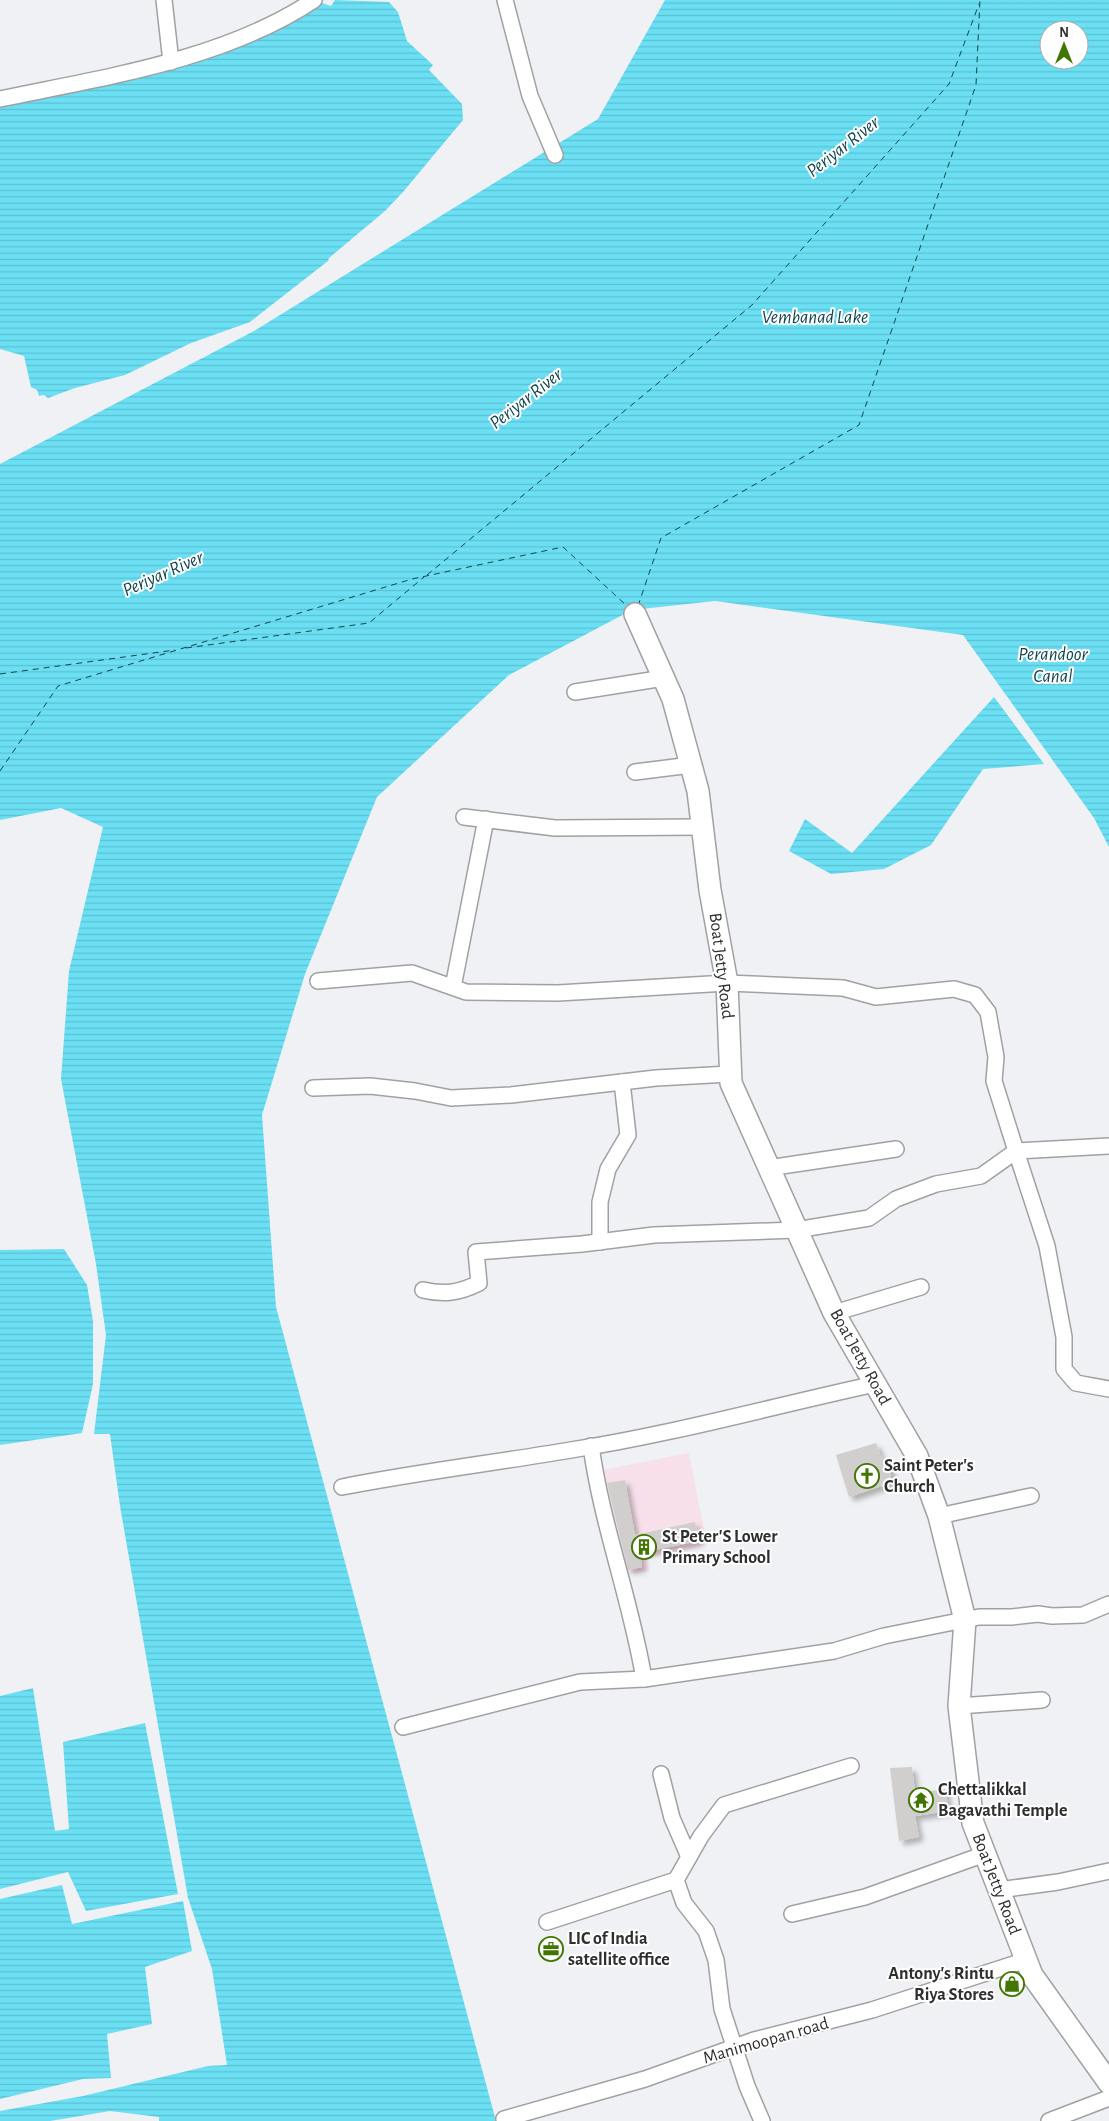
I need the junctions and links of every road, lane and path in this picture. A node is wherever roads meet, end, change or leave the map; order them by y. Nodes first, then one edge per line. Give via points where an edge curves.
1 (164, 0) edge
2 (314, 0) edge
3 (505, 0) edge
4 (171, 62) junction
5 (0, 99) edge
6 (555, 155) dead end
7 (635, 614) dead end
8 (664, 678) junction
9 (575, 692) dead end
10 (691, 765) junction
11 (635, 772) dead end
12 (464, 817) dead end
13 (486, 819) junction
14 (702, 827) junction
15 (318, 981) dead end
16 (727, 983) junction
17 (453, 987) junction
18 (730, 1074) junction
19 (622, 1082) junction
20 (313, 1088) dead end
21 (1109, 1146) edge
22 (896, 1149) dead end
23 (1016, 1151) junction
24 (768, 1168) junction
25 (796, 1230) junction
26 (600, 1242) junction
27 (921, 1287) dead end
28 (423, 1290) dead end
29 (834, 1313) junction
30 (875, 1384) junction
31 (1109, 1389) edge
32 (592, 1446) junction
33 (342, 1487) dead end
34 (1031, 1496) dead end
35 (938, 1516) junction
36 (1109, 1604) edge
37 (965, 1620) junction
38 (644, 1679) junction
39 (1042, 1700) dead end
40 (960, 1706) junction
41 (403, 1727) dead end
42 (851, 1766) dead end
43 (661, 1774) dead end
44 (985, 1854) junction
45 (689, 1857) junction
46 (1109, 1870) edge
47 (676, 1880) junction
48 (999, 1890) junction
49 (792, 1914) dead end
50 (547, 1922) dead end
51 (1026, 1960) junction
52 (735, 2047) junction
53 (1109, 2083) edge
54 (1109, 2098) edge
55 (504, 2119) dead end
56 (762, 2121) edge
57 (1050, 2121) edge

1 - 4 street
2 - 4 street via 257,30
3 - 6 street via 530,96
4 - 5 street
7 - 8 street, Boat Jetty Road
8 - 9 street
8 - 10 street, Boat Jetty Road via 674,699
10 - 11 street
10 - 14 street, Boat Jetty Road
12 - 13 street
13 - 14 street via 555,828
13 - 17 street
14 - 16 street, Boat Jetty Road
15 - 17 street via 412,972
16 - 17 street via 558,993 466,992
16 - 18 street, Boat Jetty Road
16 - 23 street via 843,988 876,997 954,989 975,995 988,1012 996,1057 994,1081
18 - 19 street
18 - 24 street, Boat Jetty Road
19 - 20 street via 511,1095 451,1098 370,1086
19 - 26 street via 628,1135 608,1169 600,1202
21 - 23 street
22 - 24 street
23 - 25 street via 981,1176 936,1184 904,1196 869,1218
23 - 31 street via 1046,1246 1064,1337 1064,1369 1076,1382
24 - 25 street, Boat Jetty Road
25 - 26 street via 654,1235
25 - 29 street, Boat Jetty Road
26 - 28 street via 476,1252 479,1283 442,1294
27 - 29 street
29 - 30 street, Boat Jetty Road
30 - 32 street via 668,1432
30 - 35 street, Boat Jetty Road via 917,1456
32 - 33 street via 405,1474
32 - 38 street via 595,1477 619,1580 637,1636
34 - 35 street
35 - 37 street, Boat Jetty Road
36 - 37 street via 1084,1615 1038,1614
37 - 38 street via 884,1636 834,1651
37 - 40 street, Boat Jetty Road
38 - 41 street via 580,1682
39 - 40 street
40 - 44 street, Boat Jetty Road via 973,1823
42 - 45 street via 724,1805
43 - 45 street via 672,1818
44 - 48 street, Boat Jetty Road
44 - 49 street via 866,1897
45 - 47 street
46 - 48 street via 1058,1882
47 - 50 street
47 - 52 street via 684,1903 706,1931 716,1960 722,2009
48 - 51 street, Boat Jetty Road
51 - 52 street, Manimoopan road via 872,2010
51 - 53 street, Boat Jetty Road via 1032,1976
52 - 55 street, Manimoopan road via 645,2079
52 - 56 street
54 - 57 street

